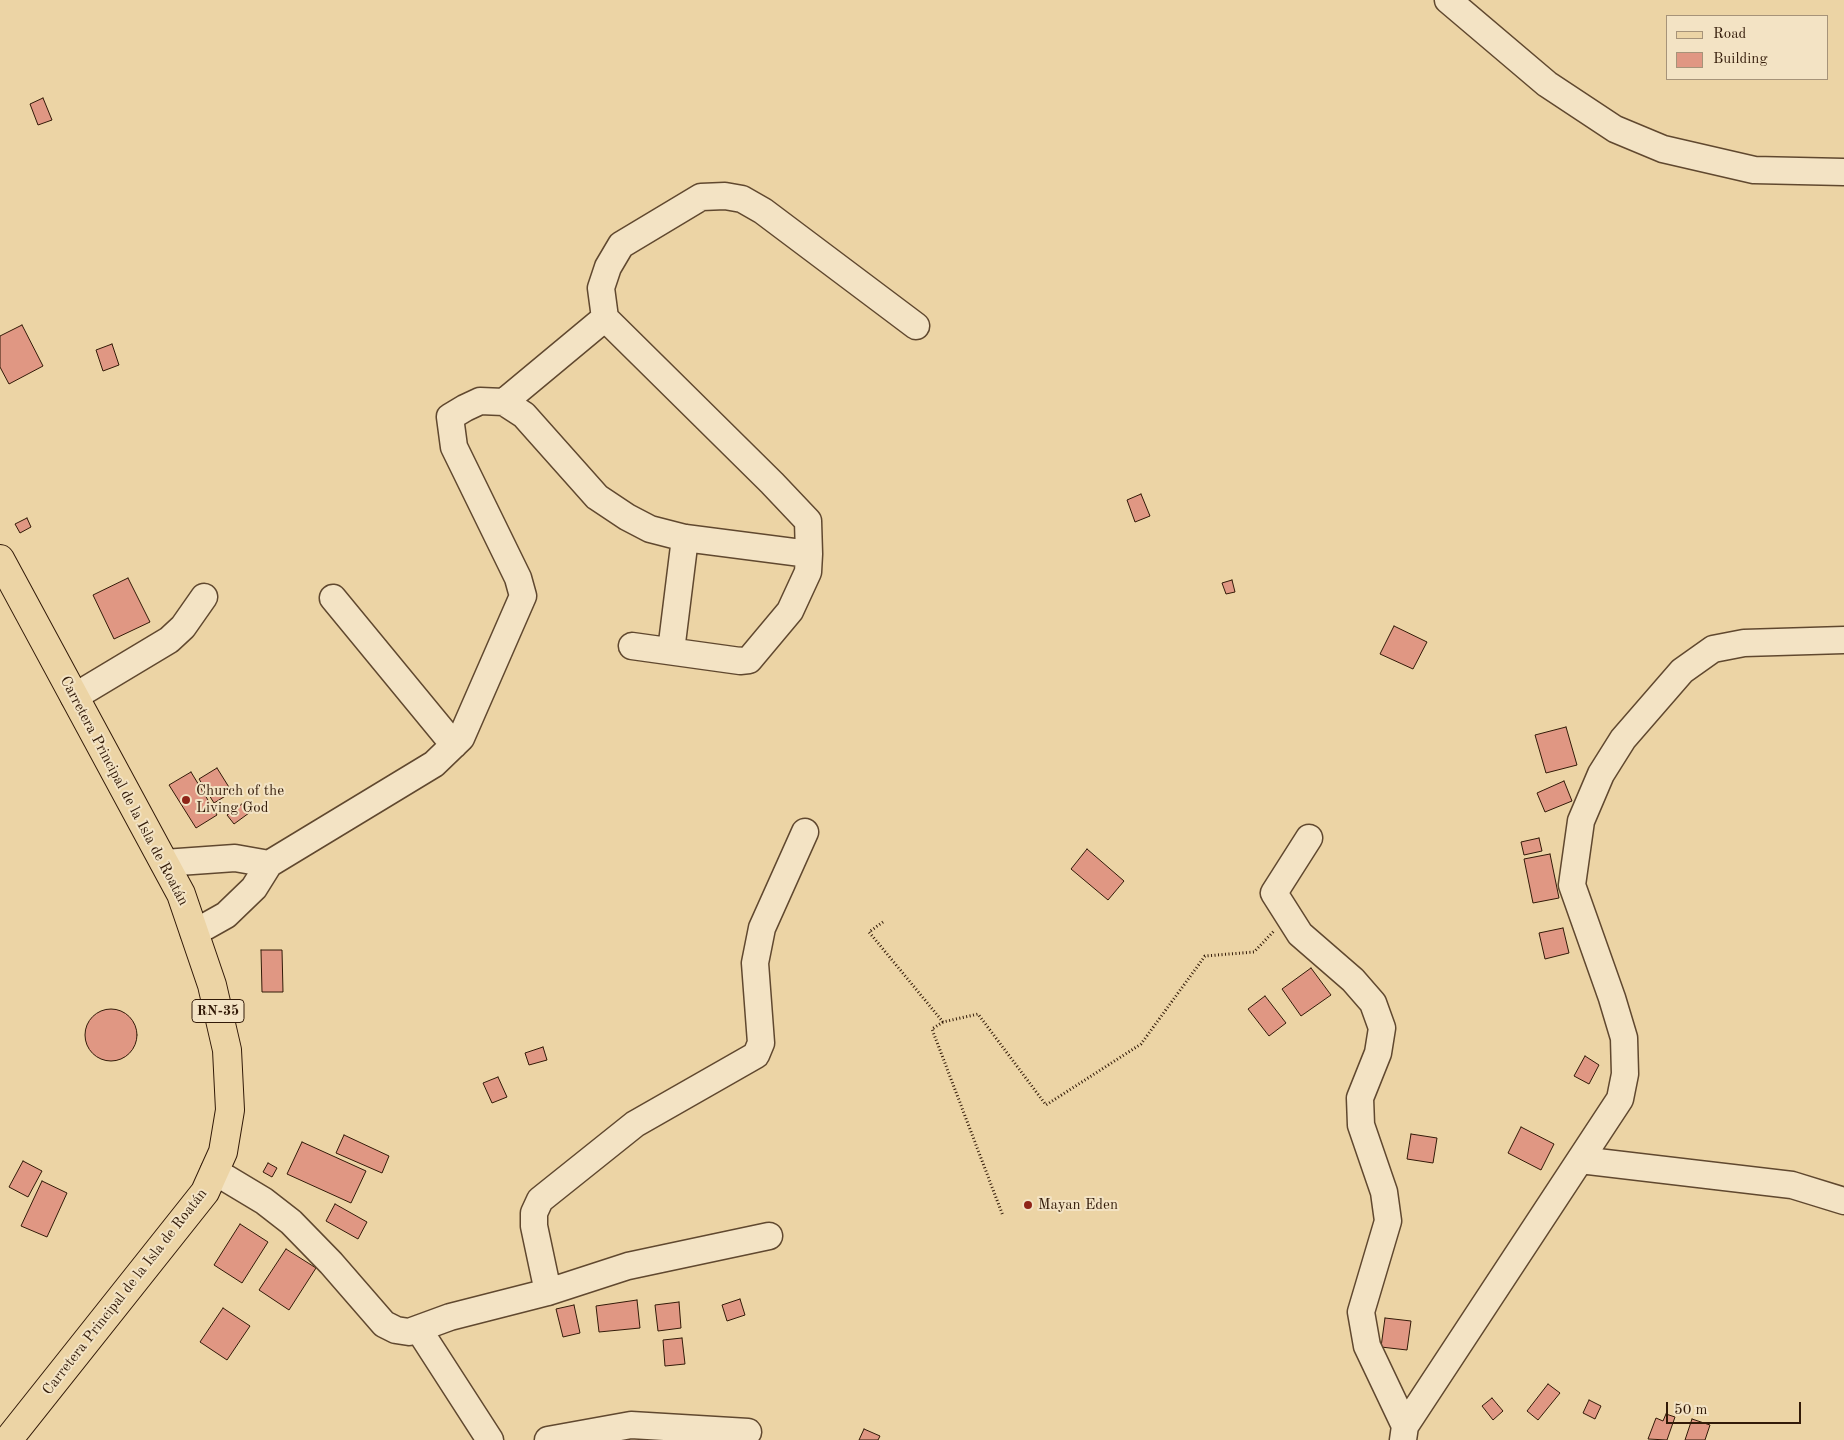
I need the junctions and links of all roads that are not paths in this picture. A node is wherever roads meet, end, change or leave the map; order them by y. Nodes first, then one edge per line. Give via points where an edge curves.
1 (1448, 0) edge
2 (1844, 172) edge
3 (606, 318) junction
4 (916, 326) dead end
5 (504, 402) junction
6 (685, 538) junction
7 (809, 554) junction
8 (0, 559) edge
9 (204, 597) dead end
10 (333, 598) dead end
11 (1844, 640) edge
12 (632, 646) dead end
13 (671, 651) junction
14 (74, 696) junction
15 (454, 745) junction
16 (805, 832) dead end
17 (1309, 838) dead end
18 (164, 863) junction
19 (269, 864) junction
20 (194, 933) junction
21 (1580, 1160) junction
22 (214, 1171) junction
23 (1844, 1201) edge
24 (769, 1236) dead end
25 (548, 1292) junction
26 (419, 1330) junction
27 (748, 1432) dead end
28 (1404, 1433) edge
29 (8, 1440) edge
30 (490, 1440) edge
31 (548, 1440) edge

1 - 2 street via 1546,84 1615,129 1663,149 1754,170
3 - 4 street via 601,288 608,267 621,245 701,197 725,196 742,199 763,211
3 - 5 street
3 - 7 street via 808,521
5 - 6 street via 524,415 597,496 627,518 650,529
5 - 15 street via 480,401 450,417 454,447 518,578 523,596 461,738
6 - 7 street
6 - 13 street
7 - 13 street via 808,572 790,611 749,660
8 - 14 main road, Carretera Principal de la Isla de Roatán / RN-35
9 - 14 street via 183,627 169,640
10 - 15 street
11 - 21 street via 1744,643 1713,649 1682,671 1623,739 1601,774 1581,821 1572,886 1624,1038 1625,1074 1620,1099
12 - 13 street
14 - 18 main road, Carretera Principal de la Isla de Roatán / RN-35
15 - 19 street via 434,764
16 - 25 street via 762,928 755,963 761,1043 756,1055 635,1124 540,1200 534,1214 534,1226
17 - 28 street via 1274,893 1300,934 1353,980 1373,1003 1382,1028 1378,1053 1360,1098 1361,1125 1384,1192 1388,1221 1361,1312 1367,1346
18 - 19 street via 235,858
18 - 20 main road, Carretera Principal de la Isla de Roatán / RN-35 via 182,894
19 - 20 street via 254,888 226,915
20 - 22 main road, Carretera Principal de la Isla de Roatán / RN-35 via 212,985 227,1050 230,1110 223,1152
21 - 23 street via 1792,1185
21 - 28 street
22 - 26 street via 264,1201 290,1222 384,1324 396,1330
22 - 29 main road, Carretera Principal de la Isla de Roatán / RN-35 via 205,1192
24 - 25 street via 628,1266
25 - 26 street via 466,1312
26 - 30 street
27 - 31 street via 631,1425

